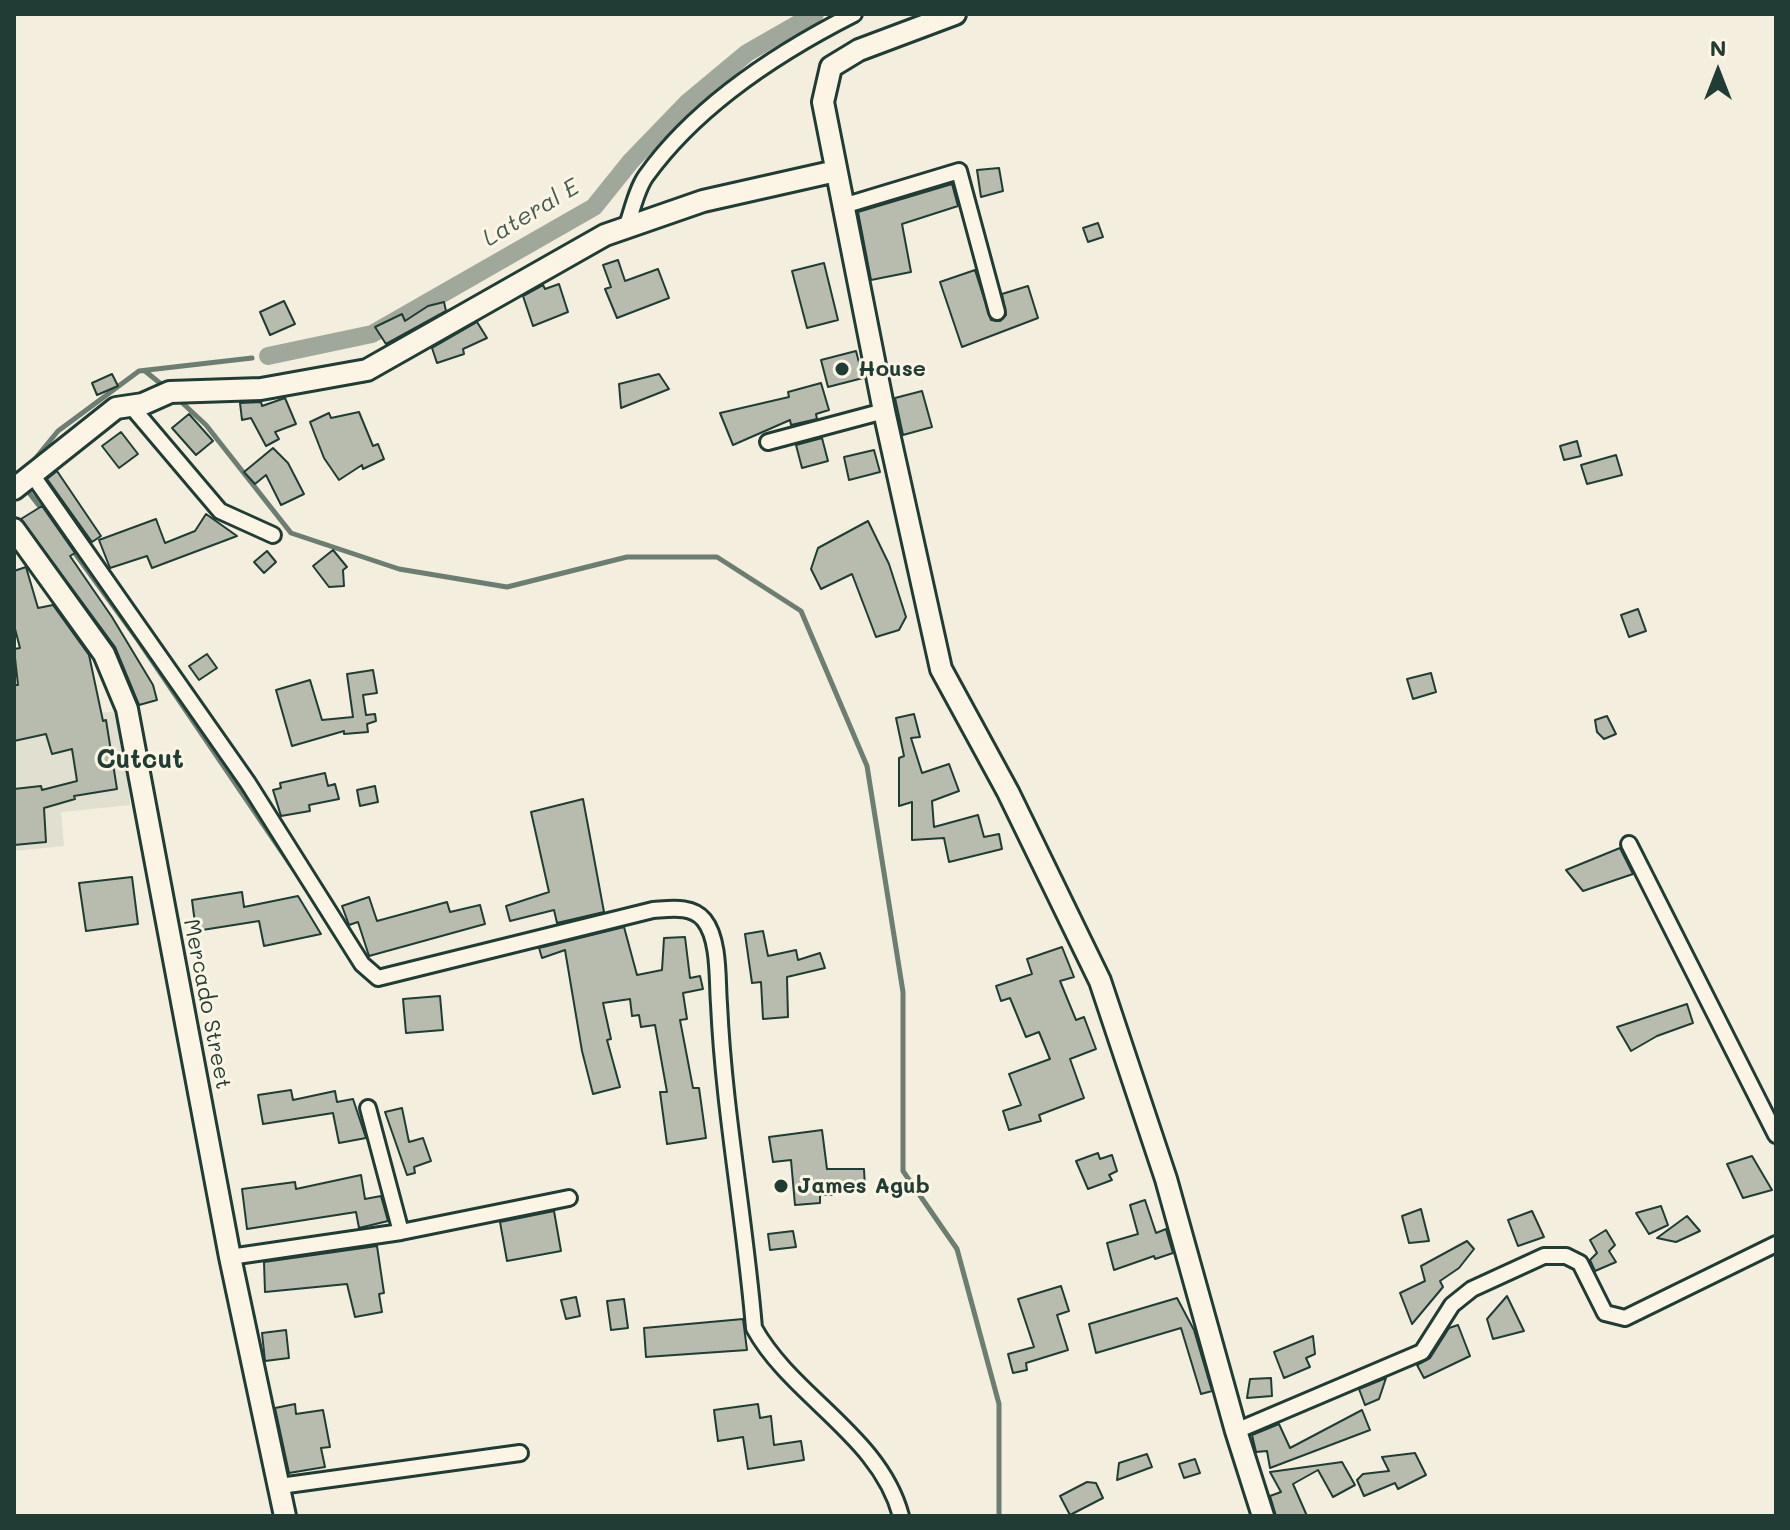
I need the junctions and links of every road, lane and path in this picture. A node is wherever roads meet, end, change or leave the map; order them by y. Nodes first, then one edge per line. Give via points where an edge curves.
1 (854, 14) edge
2 (955, 14) edge
3 (836, 171) junction
4 (843, 206) junction
5 (626, 228) junction
6 (997, 312) dead end
7 (137, 405) junction
8 (884, 411) junction
9 (768, 442) dead end
10 (31, 473) junction
11 (14, 489) edge
12 (14, 529) edge
13 (273, 535) dead end
14 (1629, 844) dead end
15 (368, 1108) dead end
16 (1776, 1135) edge
17 (569, 1198) dead end
18 (401, 1232) junction
19 (1776, 1244) edge
20 (230, 1257) junction
21 (1236, 1431) junction
22 (520, 1453) dead end
23 (280, 1486) junction
24 (285, 1516) edge
25 (901, 1516) edge
26 (1263, 1516) edge

1 - 5 street via 790,47 691,124 644,178
2 - 3 street via 859,50 831,67 823,102
3 - 4 street
3 - 5 street via 703,201
4 - 6 street via 959,171
4 - 8 street
5 - 7 street via 367,370 261,389 170,392
7 - 10 street via 116,408 94,421
7 - 13 street via 220,511
8 - 9 street
8 - 21 street via 941,669 1100,981 1166,1179
10 - 11 street
10 - 25 street via 248,783 362,964 378,978 653,910 686,909 704,919 717,979 722,1074 754,1328 769,1355 868,1454
12 - 20 street, Mercado Street via 104,654 127,709
14 - 16 street
15 - 18 street
17 - 18 street
18 - 20 street
19 - 21 street via 1625,1318 1605,1313 1580,1263 1566,1256 1544,1256 1472,1289 1452,1305 1422,1352
20 - 23 street, Mercado Street
21 - 26 street
22 - 23 street
23 - 24 street, Mercado Street

